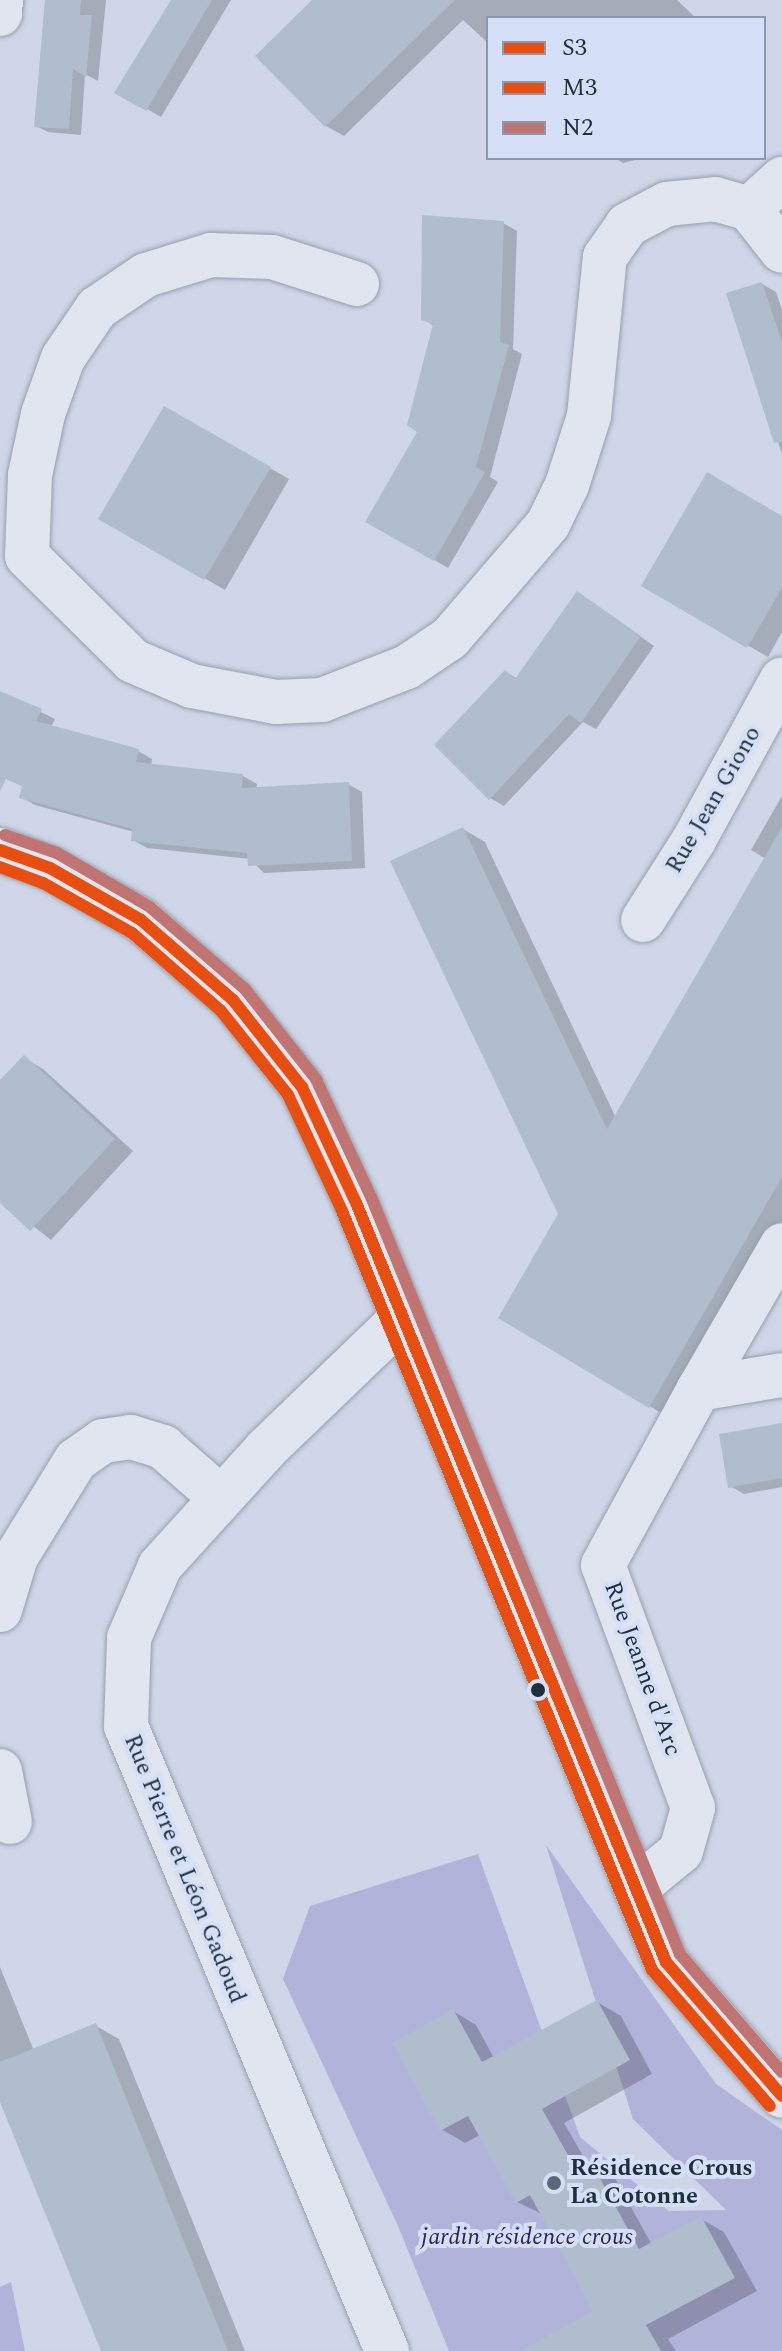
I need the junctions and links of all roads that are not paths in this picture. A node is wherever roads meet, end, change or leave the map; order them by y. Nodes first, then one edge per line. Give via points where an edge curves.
1 (1, 0) edge
2 (0, 14) edge
3 (782, 179) edge
4 (749, 209) junction
5 (782, 251) edge
6 (357, 284) dead end
7 (13, 552) edge
8 (782, 679) edge
9 (0, 850) edge
10 (643, 920) dead end
11 (782, 1245) edge
12 (401, 1319) junction
13 (782, 1375) edge
14 (699, 1389) junction
15 (221, 1498) junction
16 (0, 1610) edge
17 (0, 1771) edge
18 (10, 1822) dead end
19 (636, 1888) junction
20 (782, 2096) edge
21 (387, 2351) edge

1 - 2 street
3 - 4 street
4 - 5 street
4 - 7 street via 715,199 667,204 627,225 605,257 589,416 548,524 450,638 407,667 322,700 276,702 192,686 133,661
6 - 7 street via 272,257 211,255 146,275 97,308 63,358 43,414
8 - 10 street, Rue Jean Giono via 694,840
9 - 12 street via 50,868 141,920 233,1000 302,1087 357,1205
11 - 14 street, Rue Jeanne d'Arc
12 - 15 street, Rue Pierre et Léon Gadoud
12 - 19 street
13 - 14 street
14 - 19 street, Rue Jeanne d'Arc via 603,1565 693,1808 681,1851
15 - 16 street via 163,1447 131,1437 103,1441 76,1460 16,1557
15 - 21 street, Rue Pierre et Léon Gadoud via 160,1566 129,1638 126,1726
17 - 18 street
19 - 20 street via 666,1962

